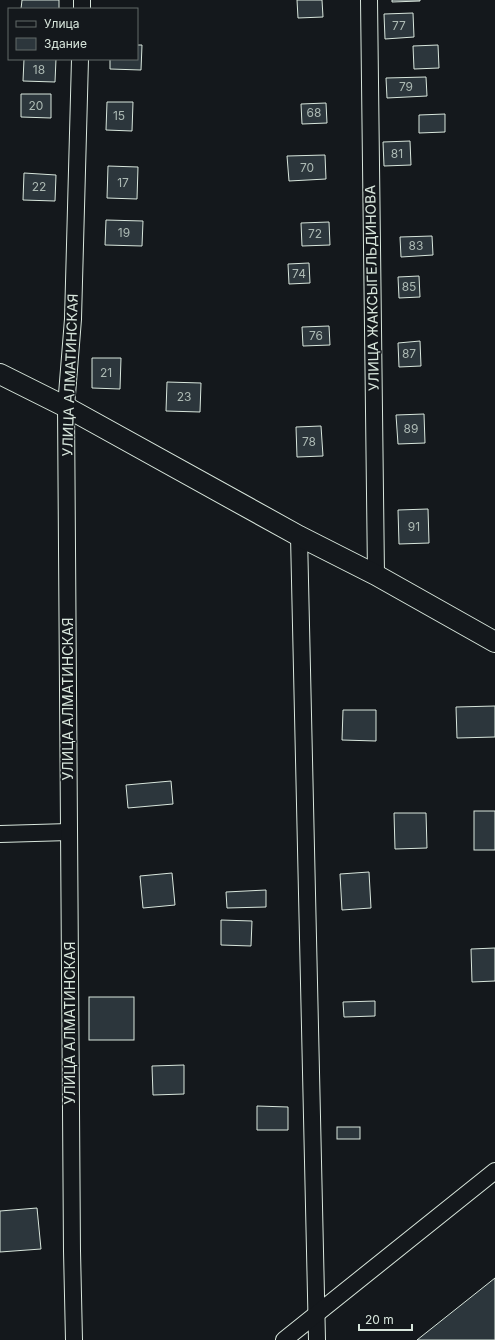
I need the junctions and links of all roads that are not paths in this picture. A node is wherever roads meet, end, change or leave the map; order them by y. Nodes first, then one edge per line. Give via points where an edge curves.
1 (369, 0) edge
2 (80, 60) edge
3 (0, 374) edge
4 (66, 407) junction
5 (299, 536) junction
6 (376, 576) junction
7 (495, 642) edge
8 (69, 832) junction
9 (0, 834) edge
10 (495, 1171) edge
11 (316, 1314) junction
12 (74, 1340) edge
13 (284, 1340) edge
14 (317, 1340) edge

1 - 6 street, УЛИЦА ЖАКСЫГЕЛЬДИНОВА
2 - 4 street, УЛИЦА АЛМАТИНСКАЯ via 73,319
3 - 4 street
4 - 5 street
4 - 8 street, УЛИЦА АЛМАТИНСКАЯ
5 - 6 street
5 - 11 street
6 - 7 street
8 - 9 street
8 - 12 street, УЛИЦА АЛМАТИНСКАЯ
10 - 11 street
11 - 13 street
11 - 14 street

